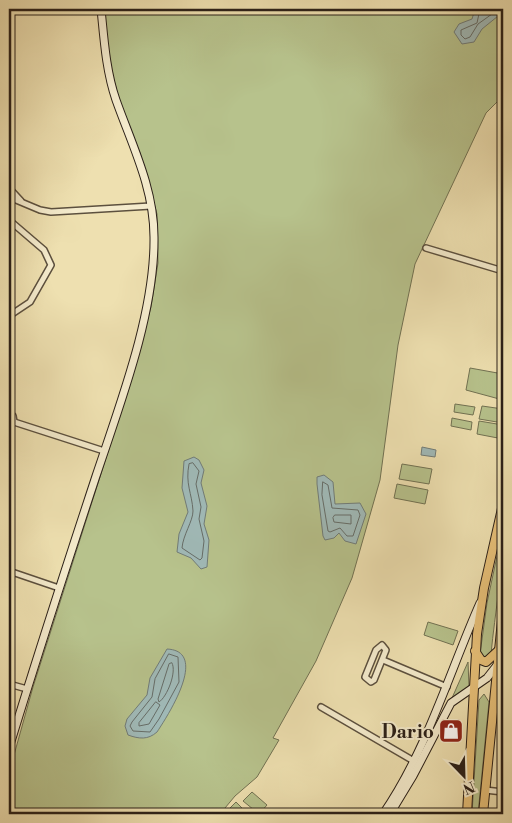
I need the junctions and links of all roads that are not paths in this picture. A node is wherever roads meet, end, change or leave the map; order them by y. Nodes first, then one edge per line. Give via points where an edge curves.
1 (101, 9) edge
2 (9, 188) edge
3 (9, 197) edge
4 (21, 202) junction
5 (151, 206) junction
6 (10, 222) edge
7 (426, 248) dead end
8 (503, 271) edge
9 (9, 316) edge
10 (9, 415) edge
11 (11, 423) edge
12 (104, 451) junction
13 (503, 504) edge
14 (9, 571) edge
15 (59, 588) junction
16 (482, 600) junction
17 (503, 610) edge
18 (500, 650) junction
19 (475, 651) junction
20 (383, 660) junction
21 (498, 663) junction
22 (9, 684) edge
23 (447, 687) junction
24 (473, 688) junction
25 (27, 689) junction
26 (321, 707) dead end
27 (9, 748) edge
28 (412, 760) junction
29 (485, 790) junction
30 (503, 792) edge
31 (383, 814) edge
32 (390, 814) edge
33 (467, 814) edge
34 (483, 814) edge

1 - 5 street via 116,99 137,152
2 - 4 street
3 - 4 street
4 - 5 street via 52,212
5 - 12 street via 154,236 152,278 131,367
6 - 9 street via 44,250 51,265 30,302
7 - 8 street
10 - 11 street via 13,416
11 - 12 street
12 - 15 street
13 - 16 main road
14 - 15 street
15 - 25 street
16 - 19 main road
16 - 23 street
17 - 18 main road
18 - 19 main road via 486,662
18 - 21 main road
19 - 24 main road
20 - 20 street via 386,650 382,645 376,650 366,679 374,680
20 - 23 street
21 - 24 street via 487,678
21 - 29 main road
22 - 25 street
23 - 28 street
24 - 32 street via 451,703 414,776
24 - 33 main road
25 - 27 street
26 - 28 street
28 - 31 street
29 - 30 street
29 - 34 main road

